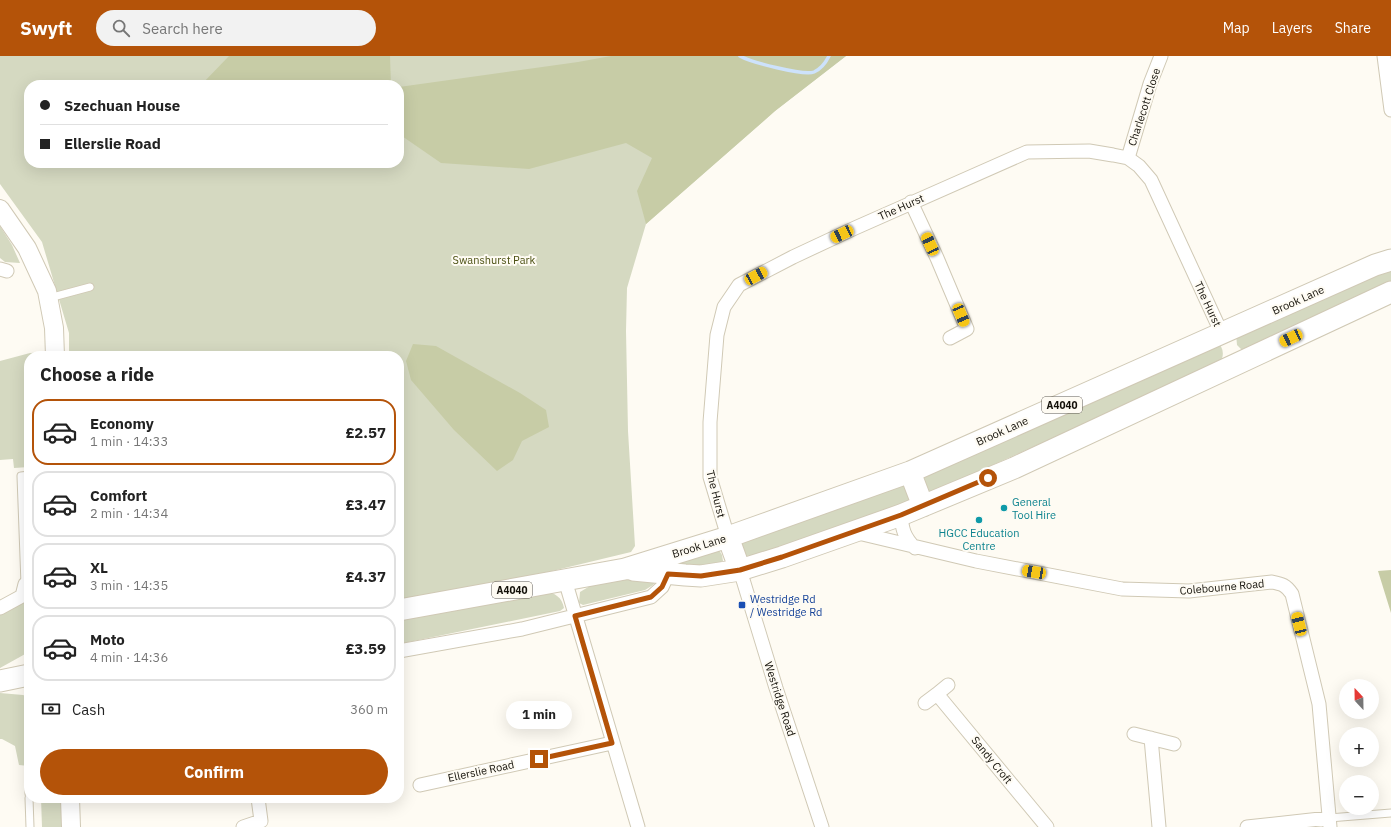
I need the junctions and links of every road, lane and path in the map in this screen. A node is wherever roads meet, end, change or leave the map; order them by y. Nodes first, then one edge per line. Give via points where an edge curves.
1 (1161, 56) edge
2 (1384, 56) edge
3 (1391, 110) edge
4 (1128, 158) junction
5 (911, 202) junction
6 (0, 209) edge
7 (1391, 260) edge
8 (90, 287) dead end
9 (1391, 292) edge
10 (48, 298) junction
11 (1222, 334) junction
12 (950, 338) dead end
13 (55, 351) edge
14 (1236, 364) junction
15 (910, 472) junction
16 (24, 476) edge
17 (923, 506) junction
18 (901, 515) junction
19 (853, 532) junction
20 (728, 537) junction
21 (915, 548) junction
22 (24, 557) edge
23 (625, 569) junction
24 (740, 570) junction
25 (668, 574) junction
26 (565, 580) junction
27 (24, 588) edge
28 (0, 608) edge
29 (404, 609) edge
30 (575, 616) junction
31 (404, 650) edge
32 (24, 675) edge
33 (0, 681) edge
34 (948, 685) dead end
35 (937, 694) junction
36 (925, 704) dead end
37 (1134, 734) dead end
38 (1151, 738) junction
39 (612, 743) junction
40 (1174, 744) dead end
41 (420, 785) dead end
42 (29, 803) edge
43 (70, 803) edge
44 (259, 803) edge
45 (1391, 813) edge
46 (1330, 822) edge
47 (30, 827) edge
48 (71, 827) edge
49 (242, 827) edge
50 (638, 827) edge
51 (822, 827) edge
52 (1047, 827) edge
53 (1160, 827) edge
54 (1247, 827) edge

1 - 4 street, Charlecott Close
2 - 3 street
4 - 5 street, The Hurst via 1090,151 1027,152
4 - 11 street, The Hurst via 1151,180
5 - 12 street via 967,329
5 - 20 street, The Hurst via 750,279 739,286 724,307 717,335 709,466
6 - 10 street via 27,248
7 - 11 main road, Brook Lane / A4040
8 - 10 lane
9 - 14 main road, Brook Lane / A4040
10 - 13 street via 54,328
11 - 14 main road
11 - 15 main road, Brook Lane / A4040
14 - 17 main road, Brook Lane / A4040 via 1014,468
15 - 17 main road
15 - 20 main road, Brook Lane / A4040
16 - 22 lane via 21,476
17 - 18 main road, Brook Lane / A4040
18 - 19 main road, Brook Lane / A4040
18 - 21 street via 902,526
19 - 21 street, Colebourne Road
19 - 24 main road, Brook Lane / A4040
20 - 23 main road, Brook Lane / A4040
20 - 24 main road
21 - 46 street, Colebourne Road via 1122,589 1190,591 1272,582 1287,587 1292,594 1319,704
23 - 25 main road, Brook Lane / A4040
23 - 26 main road, Brook Lane / A4040
24 - 25 main road, Brook Lane / A4040 via 701,576
24 - 51 street, Westridge Road
25 - 30 street, Brook Lane via 662,587 651,597
26 - 29 main road, Brook Lane / A4040
26 - 30 street
27 - 28 street via 22,596
30 - 31 street, Brook Lane via 522,629
30 - 39 street
32 - 33 main road
34 - 35 street
35 - 36 street
35 - 52 street, Sandy Croft
37 - 38 street
38 - 40 street
38 - 53 street
39 - 41 street, Ellerslie Road
39 - 50 street
42 - 47 lane
43 - 48 street
44 - 49 street via 261,821
45 - 46 lane
46 - 54 street

